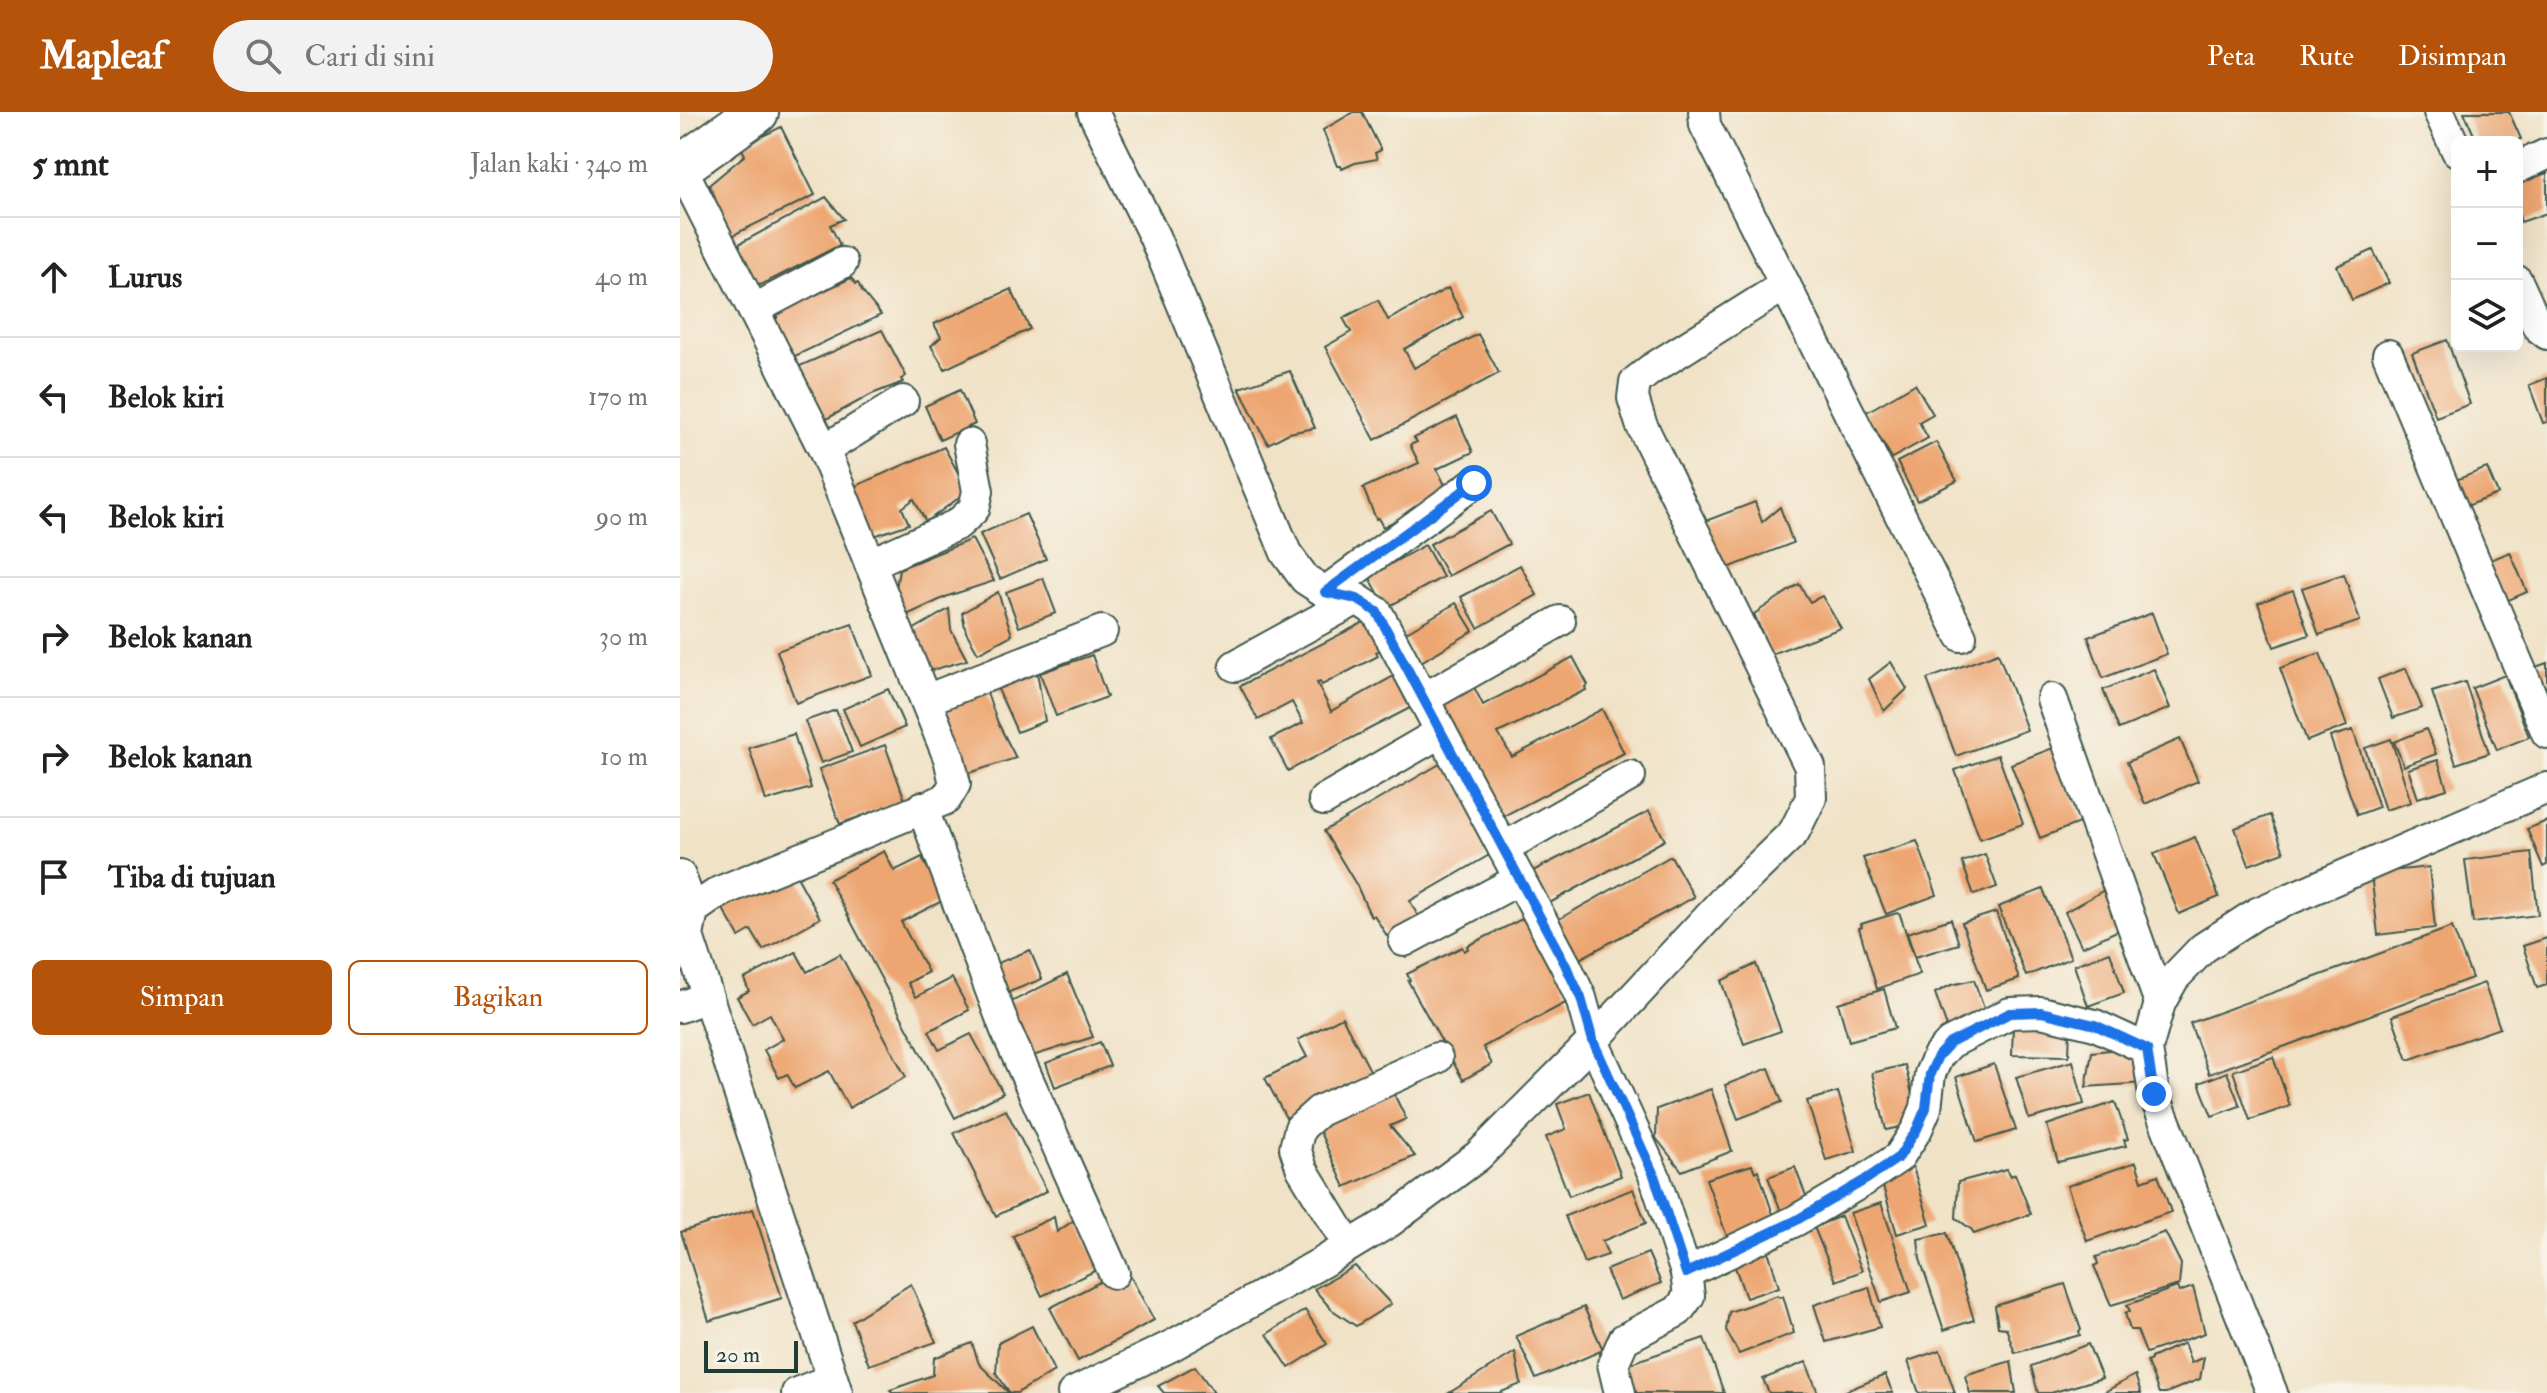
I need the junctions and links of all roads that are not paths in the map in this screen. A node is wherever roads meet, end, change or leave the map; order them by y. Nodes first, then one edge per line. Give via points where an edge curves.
1 (757, 112) edge
2 (1093, 112) edge
3 (1704, 112) edge
4 (2439, 112) edge
5 (2451, 138) edge
6 (2547, 154) edge
7 (685, 155) edge
8 (2523, 165) edge
9 (842, 263) dead end
10 (1785, 285) junction
11 (2523, 294) edge
12 (753, 310) junction
13 (2547, 334) edge
14 (2388, 355) dead end
15 (903, 401) dead end
16 (969, 444) dead end
17 (824, 450) junction
18 (1474, 483) dead end
19 (870, 564) junction
20 (1325, 592) junction
21 (1357, 599) junction
22 (1560, 621) dead end
23 (1102, 631) dead end
24 (1961, 636) dead end
25 (1235, 666) dead end
26 (1423, 699) junction
27 (2052, 699) dead end
28 (926, 700) junction
29 (1441, 732) junction
30 (2547, 733) edge
31 (1630, 776) dead end
32 (2547, 788) edge
33 (1324, 800) dead end
34 (922, 807) junction
35 (1503, 848) junction
36 (680, 876) edge
37 (1520, 879) junction
38 (693, 910) junction
39 (1404, 941) dead end
40 (694, 1002) edge
41 (2160, 1003) junction
42 (1593, 1041) junction
43 (2147, 1049) junction
44 (1437, 1058) dead end
45 (1349, 1246) junction
46 (1114, 1273) dead end
47 (1686, 1273) junction
48 (835, 1386) edge
49 (797, 1393) edge
50 (1073, 1393) edge
51 (1620, 1393) edge
52 (2272, 1393) edge

1 - 7 street
2 - 20 street via 1154,236 1286,553 1305,579
3 - 10 street via 1705,125
4 - 5 street
6 - 8 street
7 - 12 street
9 - 12 street
10 - 24 street
10 - 42 street via 1650,370 1635,382 1633,398 1674,495 1810,767 1811,798 1794,832
11 - 13 street via 2538,327
12 - 17 street
14 - 30 street
15 - 17 street
16 - 19 street via 978,491 974,509 958,524
17 - 19 street
18 - 20 street
19 - 28 street
20 - 21 street
21 - 25 street
21 - 26 street via 1377,612
22 - 26 street
23 - 28 street
26 - 29 street
27 - 41 street
28 - 34 street via 955,784 946,799
29 - 33 street
29 - 35 street
31 - 35 street
32 - 41 street via 2257,913 2203,948 2174,978
34 - 38 street via 719,892
34 - 46 street via 1005,1028
35 - 37 street
36 - 38 street
37 - 39 street
37 - 42 street via 1581,998
38 - 40 street via 688,936
40 - 48 street
41 - 43 street
42 - 45 street via 1478,1156
42 - 47 street via 1654,1175
43 - 47 street via 2095,1025 2041,1012 2010,1013 1950,1043 1938,1056 1926,1108 1899,1157 1795,1221
43 - 52 street via 2154,1094
44 - 45 street via 1319,1111 1300,1128 1295,1148 1302,1169
45 - 50 street via 1171,1346
47 - 51 street via 1689,1296 1678,1311 1624,1339 1613,1364
48 - 49 street

